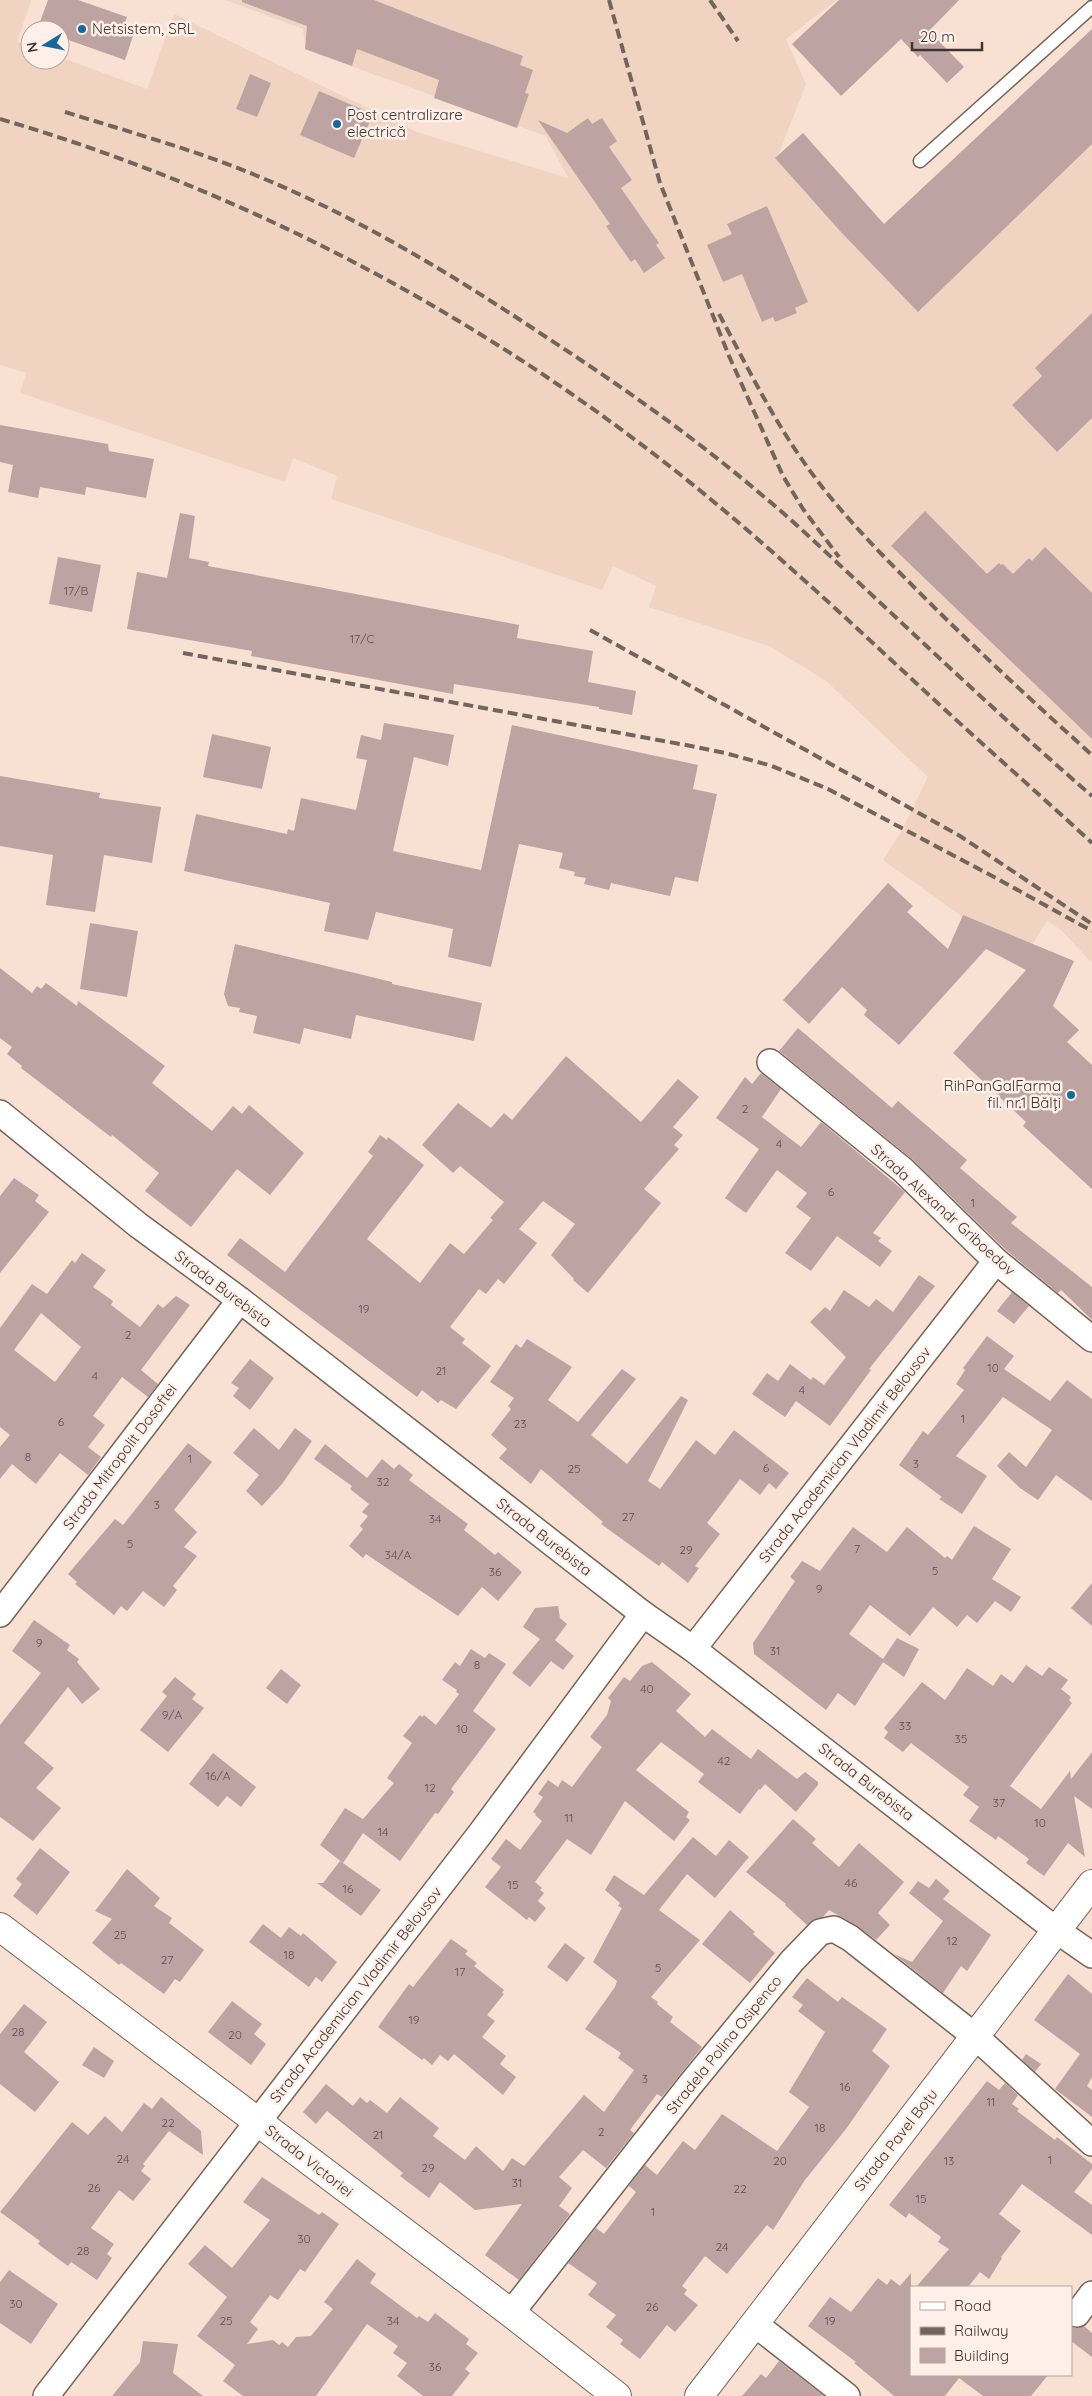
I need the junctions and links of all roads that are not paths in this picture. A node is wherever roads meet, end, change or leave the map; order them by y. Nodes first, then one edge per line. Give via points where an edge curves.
1 (1092, 7) edge
2 (920, 162) dead end
3 (770, 1062) dead end
4 (0, 1113) edge
5 (996, 1261) junction
6 (240, 1300) junction
7 (1092, 1339) edge
8 (0, 1614) edge
9 (642, 1614) junction
10 (693, 1649) junction
11 (1092, 1884) edge
12 (0, 1927) edge
13 (1056, 1930) junction
14 (1092, 1955) edge
15 (976, 2037) junction
16 (258, 2121) junction
17 (1092, 2142) edge
18 (1092, 2294) edge
19 (511, 2313) junction
20 (1077, 2314) dead end
21 (755, 2324) junction
22 (46, 2396) edge
23 (617, 2396) edge
24 (699, 2396) edge
25 (847, 2396) edge

1 - 2 lane
3 - 5 street, Strada Alexandr Griboedov via 903,1170
4 - 6 street, Strada Burebista via 138,1225
5 - 7 street, Strada Alexandr Griboedov
5 - 10 street, Strada Academician Vladimir Belousov
6 - 8 street, Strada Mitropolit Dosoftei
6 - 9 street, Strada Burebista
9 - 10 street, Strada Burebista
9 - 16 street, Strada Academician Vladimir Belousov via 480,1834
10 - 13 street, Strada Burebista
11 - 13 street, Strada Pavel Boțu
12 - 16 street, Strada Victoriei
13 - 14 street, Strada Burebista
13 - 15 street, Strada Pavel Boțu
15 - 17 street, Stradela Polina Osipenco
15 - 19 street, Stradela Polina Osipenco via 841,1931 820,1932 792,1961 690,2085
15 - 21 street, Strada Pavel Boțu
16 - 19 street, Strada Victoriei
16 - 22 street, Strada Academician Vladimir Belousov
18 - 20 street
19 - 23 street, Strada Victoriei
21 - 24 street, Strada Pavel Boțu
21 - 25 street

